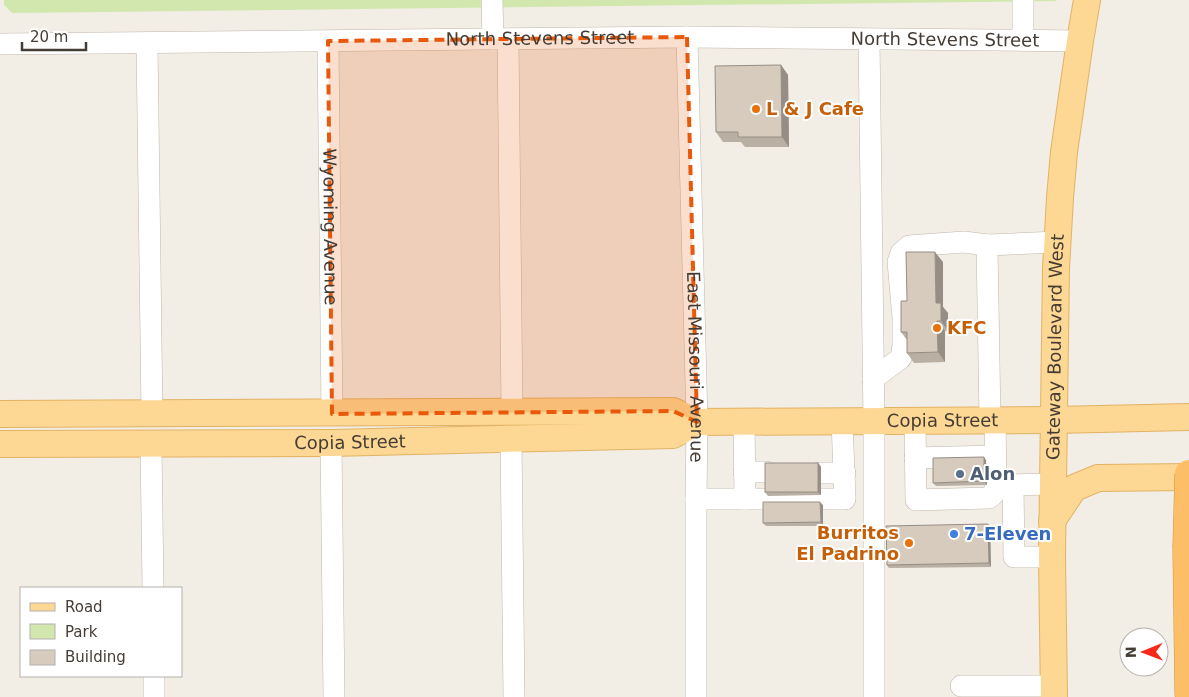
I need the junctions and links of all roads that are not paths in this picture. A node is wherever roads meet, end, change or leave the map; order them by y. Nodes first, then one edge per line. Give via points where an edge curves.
1 (492, 0) edge
2 (1023, 0) edge
3 (1087, 0) edge
4 (687, 37) junction
5 (501, 39) junction
6 (869, 39) junction
7 (1023, 40) junction
8 (1080, 40) junction
9 (328, 41) junction
10 (147, 43) junction
11 (0, 44) edge
12 (1057, 242) junction
13 (987, 244) junction
14 (873, 379) junction
15 (512, 412) junction
16 (0, 414) edge
17 (152, 414) junction
18 (332, 414) junction
19 (1189, 417) edge
20 (992, 420) junction
21 (1054, 420) junction
22 (842, 421) junction
23 (874, 421) junction
24 (915, 421) junction
25 (697, 422) junction
26 (744, 422) junction
27 (511, 440) junction
28 (331, 443) junction
29 (0, 444) edge
30 (152, 444) junction
31 (995, 456) junction
32 (915, 458) junction
33 (744, 472) junction
34 (766, 472) edge
35 (819, 472) edge
36 (845, 473) junction
37 (1189, 476) edge
38 (1053, 484) junction
39 (1005, 485) junction
40 (696, 499) junction
41 (745, 499) junction
42 (1052, 521) junction
43 (1052, 557) junction
44 (153, 587) edge
45 (154, 677) edge
46 (961, 686) dead end
47 (1054, 691) edge
48 (1189, 693) edge
49 (154, 697) edge
50 (334, 697) edge
51 (514, 697) edge
52 (696, 697) edge
53 (874, 697) edge

1 - 5 street
2 - 7 street
3 - 8 main road, Gateway Boulevard West
4 - 5 street, North Stevens Street
4 - 6 street, North Stevens Street
4 - 25 street, East Missouri Avenue
5 - 9 street, North Stevens Street
5 - 15 street
6 - 7 street, North Stevens Street
6 - 14 street
7 - 8 street, North Stevens Street
8 - 12 main road, Gateway Boulevard West via 1064,152
9 - 10 street, North Stevens Street
9 - 18 street, Wyoming Avenue
10 - 11 street, North Stevens Street
10 - 17 street
12 - 13 street
12 - 21 main road, Gateway Boulevard West
13 - 14 street via 964,242 909,246 901,253 898,262 901,358
13 - 20 street
14 - 23 street
15 - 18 main road, Copia Street
15 - 25 main road, Copia Street via 673,411
16 - 17 main road, Copia Street
17 - 18 main road, Copia Street
19 - 21 main road, Copia Street
20 - 21 main road, Copia Street
20 - 24 main road, Copia Street
20 - 31 street
21 - 38 main road, Gateway Boulevard West
22 - 23 main road, Copia Street
22 - 26 main road, Copia Street
22 - 36 street
23 - 24 main road, Copia Street
23 - 53 street
24 - 32 street
25 - 26 main road, Copia Street
25 - 27 main road, Copia Street via 673,435
25 - 40 street, East Missouri Avenue
26 - 33 street
27 - 28 main road, Copia Street
27 - 51 street
28 - 30 main road, Copia Street
28 - 50 street
29 - 30 main road, Copia Street
30 - 44 street
31 - 32 street
31 - 39 street
32 - 39 street via 916,500 989,498
33 - 34 street
33 - 41 street
35 - 36 street
36 - 41 street via 846,499
37 - 42 main road via 1098,478 1074,488
37 - 48 highway, bridge
38 - 39 street
38 - 42 main road, Gateway Boulevard West
39 - 43 street via 1014,557
40 - 41 street
40 - 52 street, East Missouri Avenue
42 - 43 main road, Gateway Boulevard West
43 - 47 main road, Gateway Boulevard West
45 - 49 street
46 - 47 street

